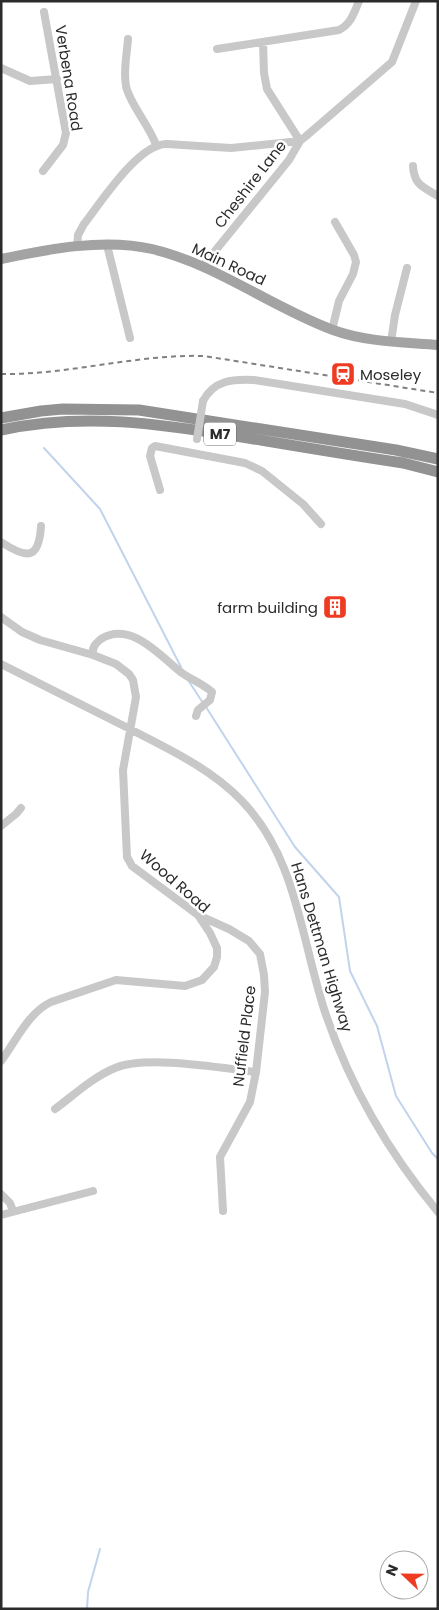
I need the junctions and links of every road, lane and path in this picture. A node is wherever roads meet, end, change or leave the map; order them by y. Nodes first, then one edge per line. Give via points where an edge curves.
1 (359, 1) edge
2 (416, 1) edge
3 (44, 12) dead end
4 (128, 39) dead end
5 (262, 42) junction
6 (217, 49) dead end
7 (1, 68) edge
8 (57, 79) junction
9 (300, 140) junction
10 (156, 145) junction
11 (413, 166) dead end
12 (43, 171) dead end
13 (438, 196) edge
14 (335, 222) dead end
15 (107, 245) junction
16 (77, 247) junction
17 (1, 259) edge
18 (202, 268) junction
19 (407, 268) dead end
20 (332, 330) junction
21 (130, 338) dead end
22 (391, 342) junction
23 (438, 345) edge
24 (54, 410) junction
25 (1, 412) edge
26 (438, 415) edge
27 (1, 418) edge
28 (1, 430) edge
29 (195, 454) junction
30 (438, 459) edge
31 (438, 472) edge
32 (160, 490) dead end
33 (322, 524) dead end
34 (41, 526) dead end
35 (1, 542) edge
36 (1, 617) edge
37 (93, 655) junction
38 (1, 664) edge
39 (196, 716) dead end
40 (130, 729) junction
41 (21, 808) dead end
42 (1, 826) edge
43 (198, 915) junction
44 (1, 1060) edge
45 (256, 1072) junction
46 (55, 1109) dead end
47 (93, 1190) dead end
48 (1, 1194) edge
49 (223, 1211) dead end
50 (13, 1212) junction
51 (438, 1212) edge
52 (1, 1215) edge

1 - 5 street via 352,19 339,30
2 - 9 street via 392,62
3 - 8 street, Verbena Road
4 - 10 street via 126,89
5 - 6 street
5 - 9 street via 267,89
7 - 8 street via 30,81
8 - 12 street, Verbena Road via 66,126 65,139
9 - 10 street via 231,148
9 - 18 street, Cheshire Lane via 289,160
10 - 16 street via 136,158 90,217 78,235
11 - 13 street via 417,183
14 - 20 street via 356,262 339,301
15 - 16 main road, Main Road
15 - 18 main road, Main Road via 152,249
15 - 21 street
16 - 17 main road, Main Road
18 - 20 main road, Main Road
19 - 22 street
20 - 22 main road, Main Road
22 - 23 main road, Main Road
24 - 25 highway
24 - 27 highway, M7
24 - 30 highway, M7 via 151,411
26 - 29 street, bridge via 405,404 239,380 222,383 203,401
28 - 31 highway, M7 via 69,420 132,421 403,463
29 - 32 street via 161,446 152,448 150,456
29 - 33 street via 245,463 262,471
34 - 35 street via 39,543 32,553 24,554
36 - 37 street, Wood Road via 31,637
37 - 39 street via 93,646 105,637 134,637 212,692 210,700
37 - 40 street, Wood Road via 116,664 133,680 136,696
38 - 40 street, Hans Dettman Highway
40 - 43 street, Wood Road via 123,785 129,862
40 - 51 street, Hans Dettman Highway via 217,779 242,800 267,833 288,876 318,992 347,1069 386,1142
41 - 42 street
43 - 44 street, Wood Road via 217,948 214,967 202,980 173,986 116,980 51,1002 31,1018
43 - 45 street, Nuffield Place via 243,937 260,954 265,992
45 - 46 street via 167,1063 123,1066 99,1077
45 - 49 street, Nuffield Place via 248,1107 220,1157
47 - 50 street
48 - 50 street
50 - 52 street

